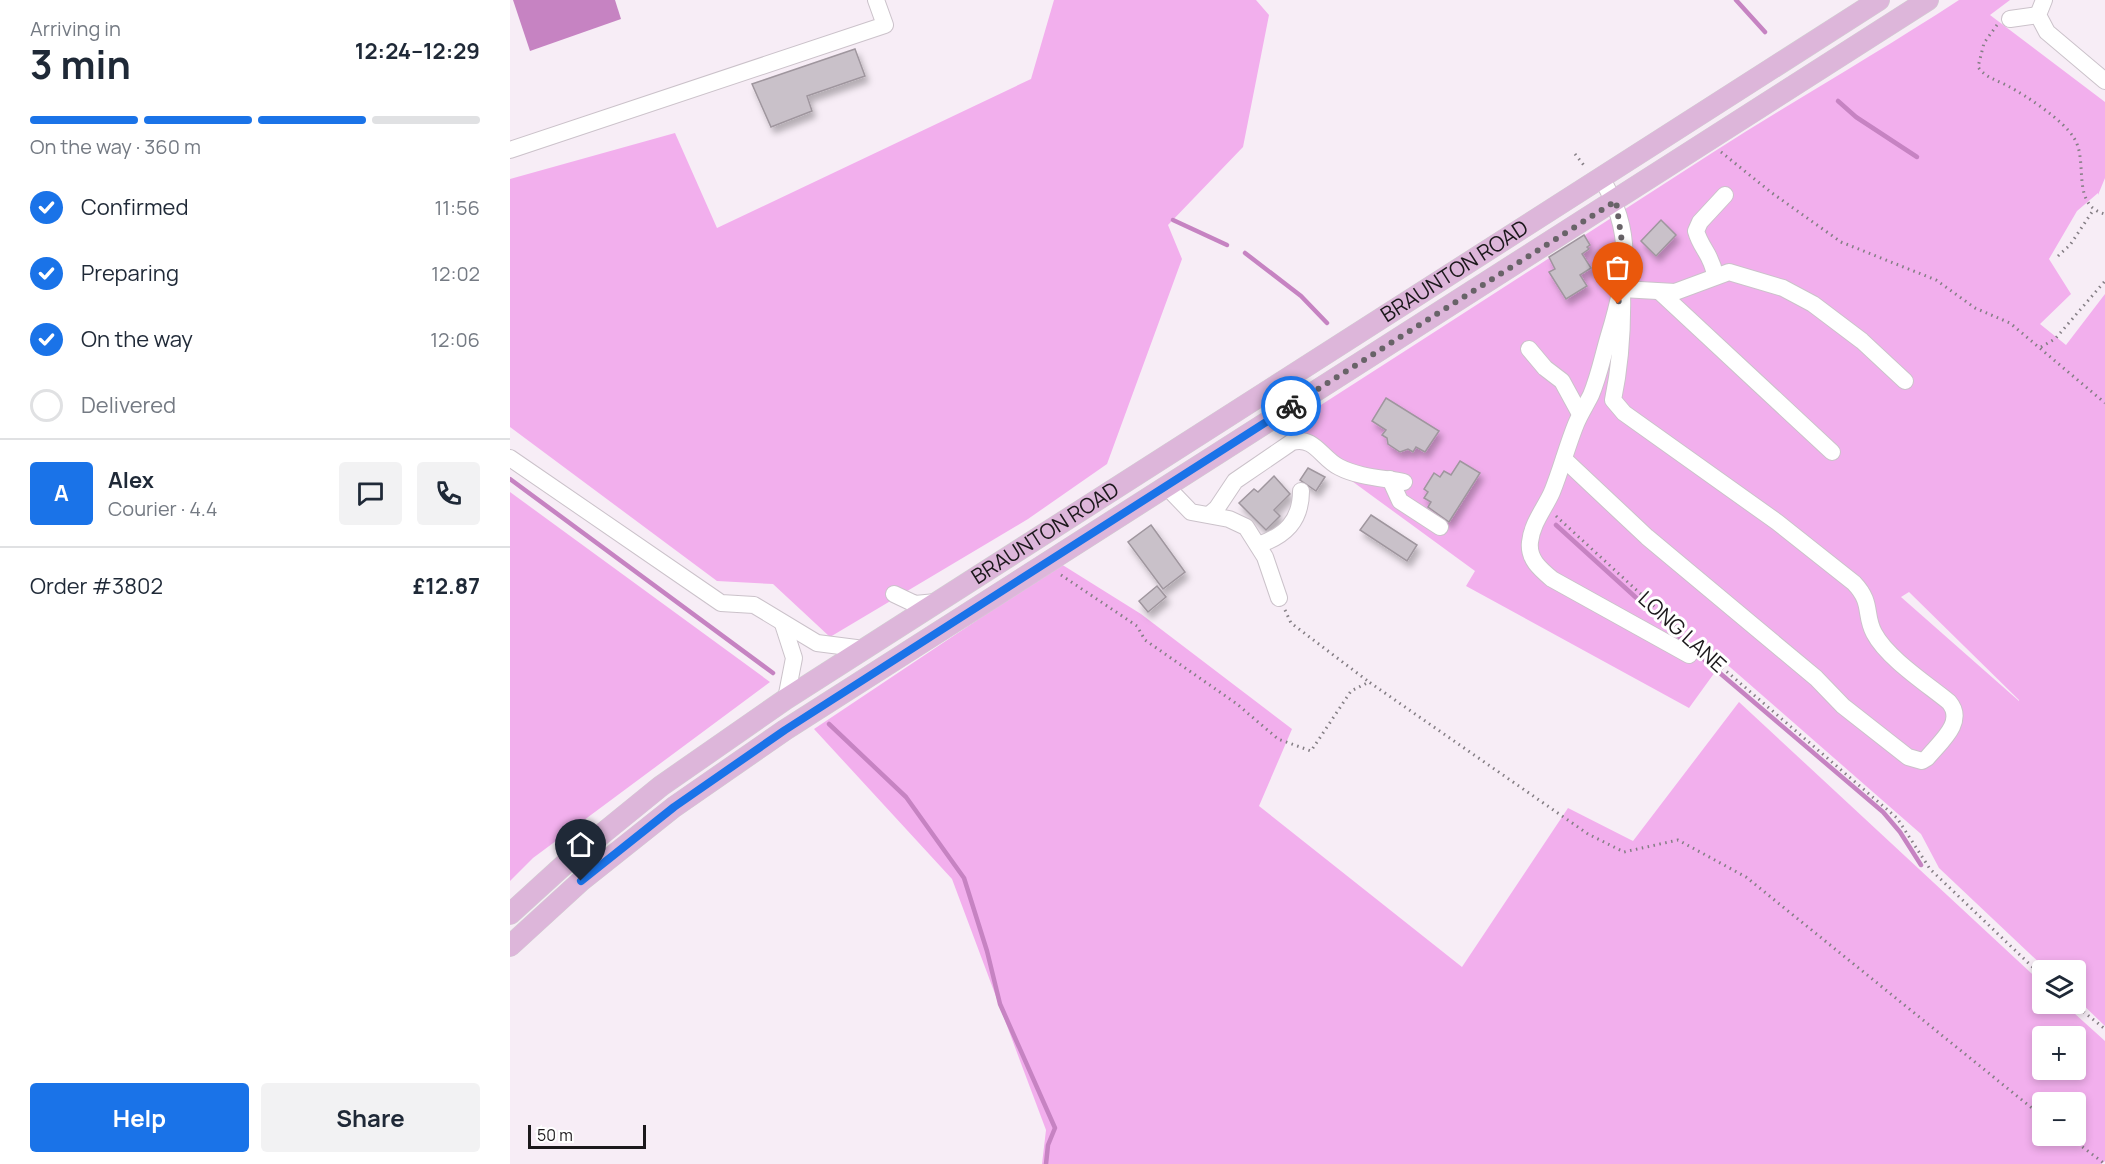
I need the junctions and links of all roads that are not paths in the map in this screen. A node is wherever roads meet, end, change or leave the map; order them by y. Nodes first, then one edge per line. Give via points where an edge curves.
1 (876, 0) edge
2 (1879, 0) edge
3 (1928, 0) edge
4 (2041, 8) edge
5 (2010, 19) road end
6 (2105, 81) edge
7 (510, 150) edge
8 (1601, 178) junction
9 (1725, 195) dead end
10 (1616, 201) junction
11 (1715, 275) junction
12 (1622, 289) junction
13 (1661, 293) junction
14 (1529, 349) dead end
15 (1905, 381) dead end
16 (1581, 414) junction
17 (1832, 452) dead end
18 (510, 458) edge
19 (1564, 459) junction
20 (1166, 486) junction
21 (1301, 491) dead end
22 (1210, 514) junction
23 (1440, 527) dead end
24 (1258, 545) junction
25 (894, 594) dead end
26 (1279, 598) road end
27 (942, 602) junction
28 (783, 624) junction
29 (1693, 647) road end
30 (864, 649) junction
31 (786, 699) junction
32 (510, 914) edge
33 (510, 946) edge

1 - 7 street via 885,25
2 - 8 main road, BRAUNTON ROAD
3 - 10 main road, BRAUNTON ROAD
4 - 5 street
4 - 6 street via 2047,32
8 - 10 street
8 - 27 main road, BRAUNTON ROAD
9 - 11 street via 1696,231 1713,260
10 - 12 street via 1626,270
10 - 20 main road, BRAUNTON ROAD
11 - 13 street via 1675,292
11 - 15 street via 1729,272 1772,285 1813,304
12 - 13 street
12 - 16 street via 1601,367
12 - 19 street via 1623,342 1613,400 1624,413 1777,522 1854,583 1864,594 1875,635 1948,702 1956,712 1955,724 1928,758 1922,761 1908,757 1647,537
13 - 17 street
14 - 16 street via 1562,381
16 - 19 street
18 - 28 street via 721,603 754,606
19 - 29 street via 1530,541 1534,562 1552,579
20 - 22 street via 1191,512
20 - 33 main road, BRAUNTON ROAD via 834,698 674,807 581,881
21 - 24 street via 1296,518 1285,533
22 - 23 street via 1240,476 1300,440 1312,443 1339,467 1397,481 1400,501
22 - 24 street via 1246,527
24 - 26 street
25 - 27 street via 915,604
27 - 30 main road, BRAUNTON ROAD
28 - 30 street via 817,643
28 - 31 street via 794,658
30 - 31 main road, BRAUNTON ROAD
31 - 32 main road, BRAUNTON ROAD via 661,786

